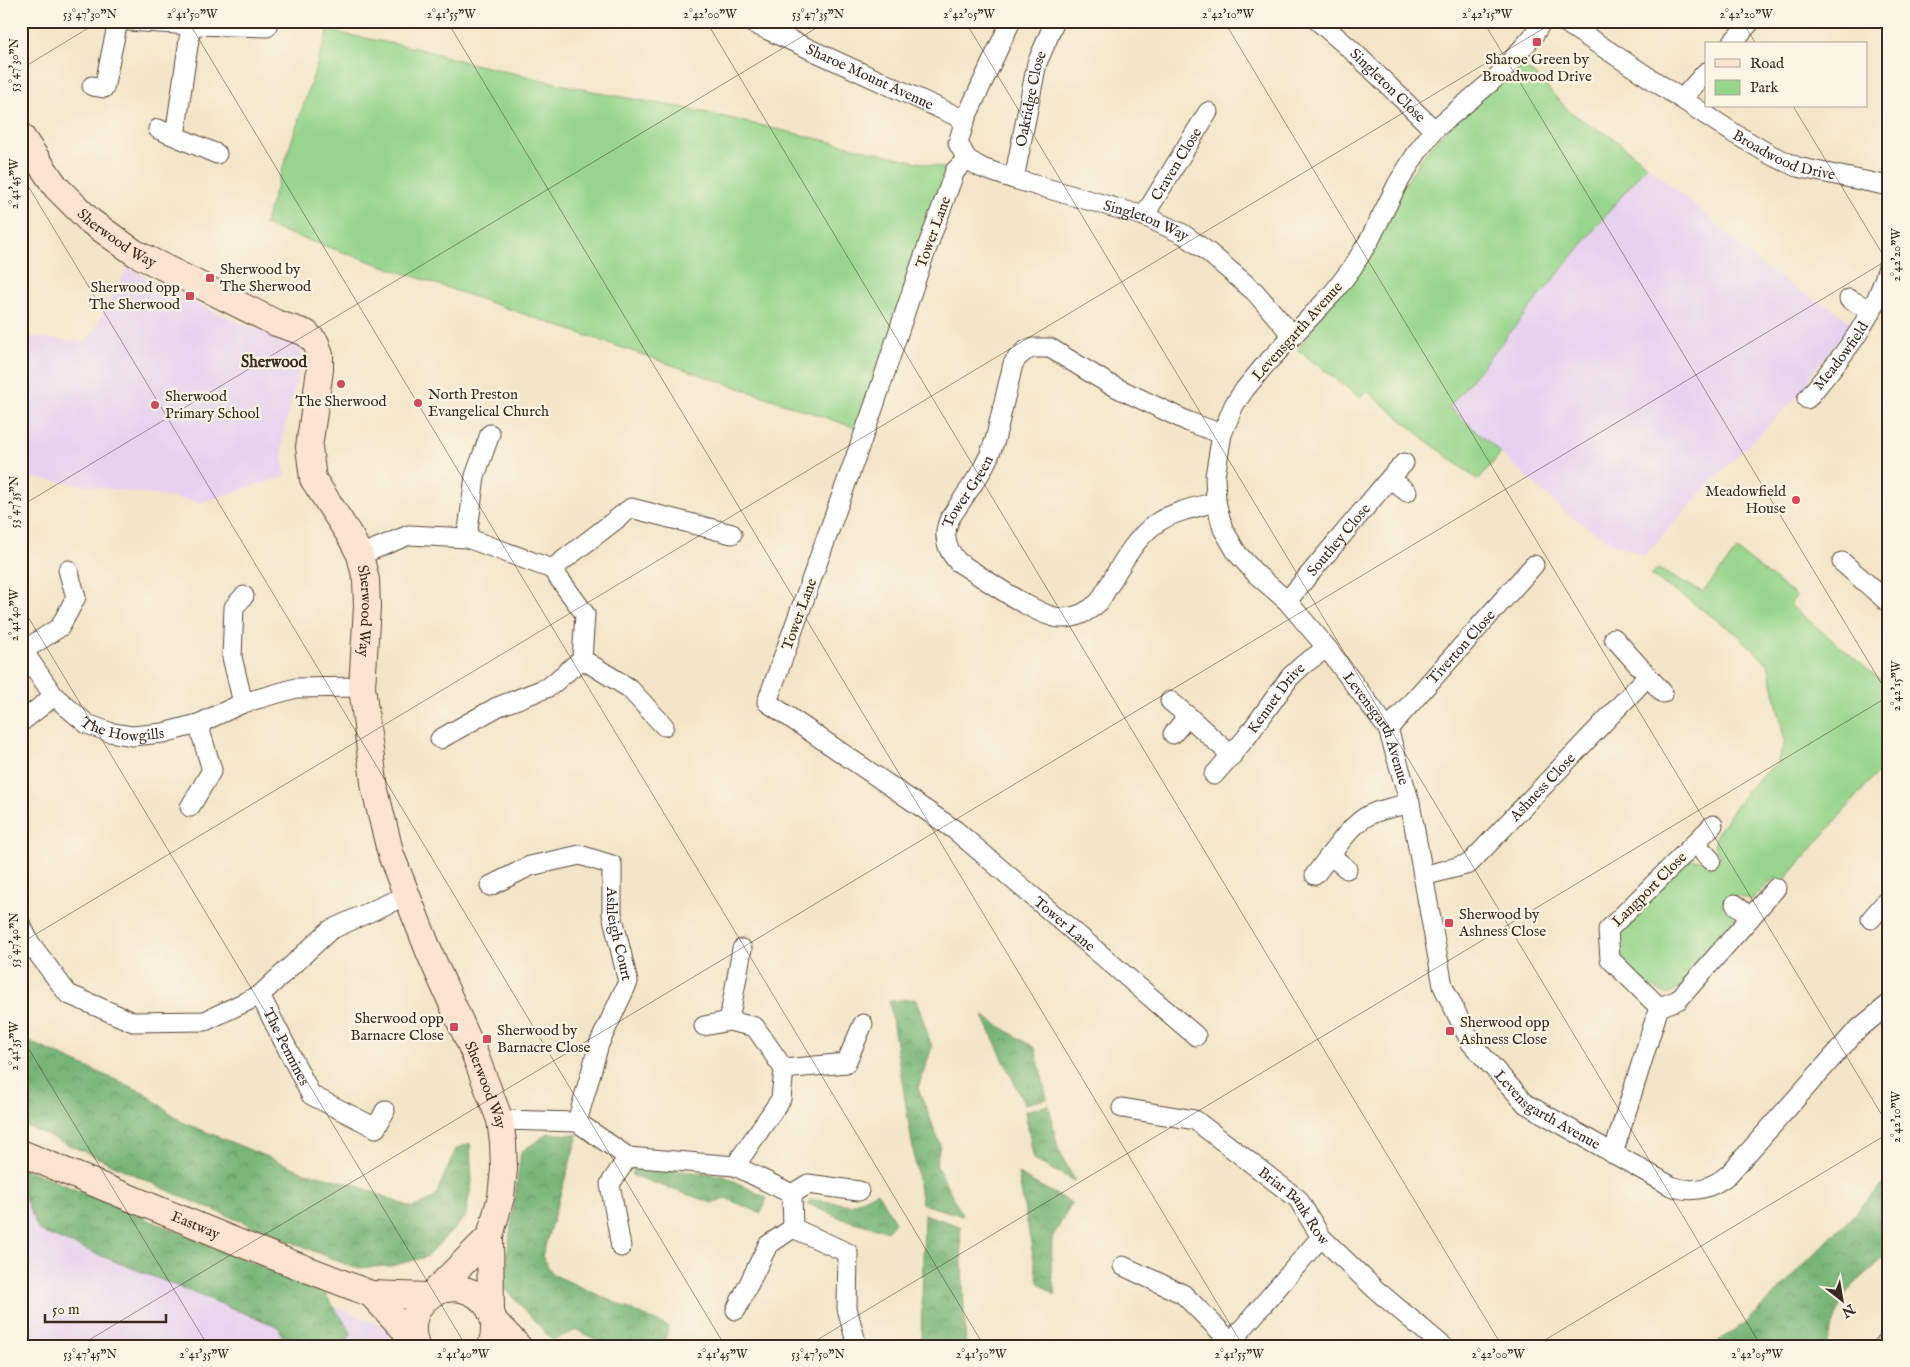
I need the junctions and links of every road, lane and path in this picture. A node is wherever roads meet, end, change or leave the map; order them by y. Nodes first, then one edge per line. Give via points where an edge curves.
1 (118, 21) edge
2 (129, 21) edge
3 (748, 21) edge
4 (1011, 21) edge
5 (1055, 21) edge
6 (1318, 21) edge
7 (1542, 21) edge
8 (1563, 21) edge
9 (1751, 21) edge
10 (190, 25) junction
11 (267, 26) dead end
12 (1733, 42) edge
13 (1705, 73) edge
14 (92, 86) dead end
15 (1682, 99) junction
16 (1208, 112) dead end
17 (965, 120) junction
18 (1434, 130) junction
19 (21, 136) edge
20 (218, 154) dead end
21 (966, 159) junction
22 (1014, 178) junction
23 (1889, 186) edge
24 (1144, 216) junction
25 (1889, 264) edge
26 (1849, 299) dead end
27 (1872, 311) junction
28 (1293, 336) junction
29 (1807, 399) dead end
30 (490, 434) dead end
31 (1222, 434) junction
32 (1404, 463) dead end
33 (1390, 478) junction
34 (1407, 492) dead end
35 (1216, 502) junction
36 (732, 534) dead end
37 (466, 538) junction
38 (360, 555) junction
39 (1842, 562) dead end
40 (1534, 565) dead end
41 (552, 569) junction
42 (68, 570) dead end
43 (244, 596) dead end
44 (1288, 601) junction
45 (1889, 603) edge
46 (1614, 638) dead end
47 (1327, 648) junction
48 (22, 650) edge
49 (582, 660) junction
50 (1648, 676) junction
51 (362, 687) junction
52 (1663, 693) dead end
53 (54, 696) junction
54 (1170, 701) dead end
55 (243, 703) junction
56 (1188, 716) junction
57 (21, 722) edge
58 (198, 724) junction
59 (664, 726) dead end
60 (1388, 729) junction
61 (1173, 734) dead end
62 (440, 738) dead end
63 (1232, 756) junction
64 (1214, 775) dead end
65 (1410, 803) junction
66 (190, 807) dead end
67 (1713, 825) dead end
68 (1695, 843) junction
69 (1330, 855) junction
70 (1711, 860) dead end
71 (1347, 869) dead end
72 (1315, 875) dead end
73 (1423, 876) junction
74 (490, 886) dead end
75 (1776, 888) dead end
76 (406, 895) junction
77 (1887, 903) edge
78 (1735, 904) dead end
79 (1750, 918) junction
80 (1871, 919) dead end
81 (21, 925) edge
82 (742, 949) dead end
83 (260, 995) junction
84 (1889, 1004) edge
85 (1659, 1006) junction
86 (729, 1021) junction
87 (863, 1024) dead end
88 (704, 1026) dead end
89 (1196, 1036) dead end
90 (784, 1069) junction
91 (1122, 1108) dead end
92 (385, 1110) dead end
93 (500, 1120) junction
94 (577, 1122) junction
95 (21, 1153) edge
96 (1613, 1154) junction
97 (628, 1157) junction
98 (735, 1166) junction
99 (859, 1191) dead end
100 (792, 1194) junction
101 (793, 1228) junction
102 (490, 1236) junction
103 (1321, 1237) junction
104 (621, 1247) dead end
105 (1123, 1266) dead end
106 (371, 1294) junction
107 (431, 1294) junction
108 (736, 1310) dead end
109 (492, 1326) edge
110 (415, 1342) edge
111 (1231, 1344) edge
112 (518, 1346) edge
113 (857, 1346) edge
114 (1443, 1346) edge

1 - 14 street via 104,88
2 - 10 street
3 - 17 street, Sharoe Mount Avenue
4 - 17 street
5 - 22 street, Oakridge Close via 1037,64
6 - 18 street, Singleton Close
7 - 18 street, Levensgarth Avenue via 1498,76
8 - 15 street, Broadwood Drive
9 - 12 street
10 - 11 street
10 - 20 street via 166,133
13 - 15 street
15 - 23 street, Broadwood Drive via 1772,156 1797,167
16 - 24 street, Craven Close
17 - 21 street via 958,143
18 - 28 street, Levensgarth Avenue via 1398,183 1352,268
19 - 38 street, Sherwood Way via 56,187 90,221 136,253 276,324 306,333 316,343 320,370 309,447 313,479
21 - 22 street, Singleton Way
21 - 89 street, Tower Lane via 955,171 767,702 955,830
22 - 24 street, Singleton Way
24 - 28 street, Singleton Way via 1183,234 1208,252 1255,292
25 - 27 street, Meadowfield
26 - 27 street, Meadowfield
27 - 29 street, Meadowfield via 1857,336
28 - 31 street, Levensgarth Avenue via 1245,389 1234,405
30 - 37 street via 475,476
31 - 35 street, Levensgarth Avenue via 1215,476
31 - 35 street, Tower Green via 1109,384 1050,348 1033,348 1013,364 995,440 980,472 950,518 946,541 958,562 983,578 1041,613 1071,618 1099,602 1136,542 1158,522
32 - 33 street, Southey Close
33 - 34 street
33 - 44 street, Southey Close
35 - 44 street, Levensgarth Avenue via 1223,529 1237,553
36 - 41 street via 631,508
37 - 38 street via 409,535
37 - 41 street
38 - 51 street, Sherwood Way via 366,580 367,607
39 - 45 street
40 - 60 street, Tiverton Close
41 - 49 street via 585,614
42 - 48 street, The Howgills via 76,597 60,627
43 - 55 street via 234,607 232,657
44 - 47 street, Levensgarth Avenue
46 - 50 street
47 - 60 street, Levensgarth Avenue
47 - 63 street, Kennet Drive via 1290,677
48 - 53 street, The Howgills
49 - 59 street via 629,688
49 - 62 street via 549,687 496,707
50 - 52 street
50 - 73 street, Ashness Close via 1469,864
51 - 55 street, The Howgills via 296,688
51 - 76 street, Sherwood Way via 375,790 391,855
53 - 57 street
53 - 58 street, The Howgills via 87,724 109,732 132,736 163,733
54 - 56 street
55 - 58 street, The Howgills
56 - 61 street
56 - 63 street
58 - 66 street via 212,770
60 - 65 street, Levensgarth Avenue
63 - 64 street, Kennet Drive
65 - 69 street via 1367,817
65 - 73 street, Levensgarth Avenue
67 - 68 street, Langport Close
68 - 70 street, Langport Close
68 - 85 street, Langport Close via 1608,930 1610,959
69 - 71 street
69 - 72 street
73 - 96 street, Levensgarth Avenue via 1443,986 1471,1043 1526,1104
74 - 94 street, Ashleigh Court via 530,866 580,855 612,865 612,914 628,982 598,1044
75 - 79 street
76 - 83 street, The Pennines via 330,930
76 - 93 street, Sherwood Way
77 - 80 street
78 - 79 street
79 - 85 street via 1678,1000
81 - 83 street, The Pennines via 30,943 68,994 134,1022 205,1021
82 - 86 street
83 - 92 street, The Pennines via 310,1095 376,1128
84 - 96 street, Levensgarth Avenue via 1856,1031 1719,1182 1699,1190 1681,1190
85 - 96 street
86 - 88 street
86 - 90 street via 755,1026
87 - 90 street via 846,1063
90 - 98 street via 781,1099
91 - 103 street, Briar Bank Row via 1195,1120 1298,1199
93 - 94 street
93 - 102 street, Sherwood Way via 504,1170 501,1197
94 - 97 street
95 - 106 street, Eastway
97 - 98 street
97 - 104 street via 610,1184
98 - 100 street
99 - 100 street via 808,1184
100 - 101 street
101 - 108 street via 768,1244
101 - 113 street via 848,1253 847,1308
102 - 107 street, Sherwood Way
102 - 109 street, Sherwood Way
103 - 111 street
103 - 114 street, Briar Bank Row via 1374,1289
105 - 111 street via 1183,1294
106 - 107 street, Eastway
106 - 110 street, Eastway
107 - 109 street, Eastway via 453,1288 472,1292 484,1301
107 - 110 street, Sherwood Way via 418,1307 414,1317
109 - 112 street

